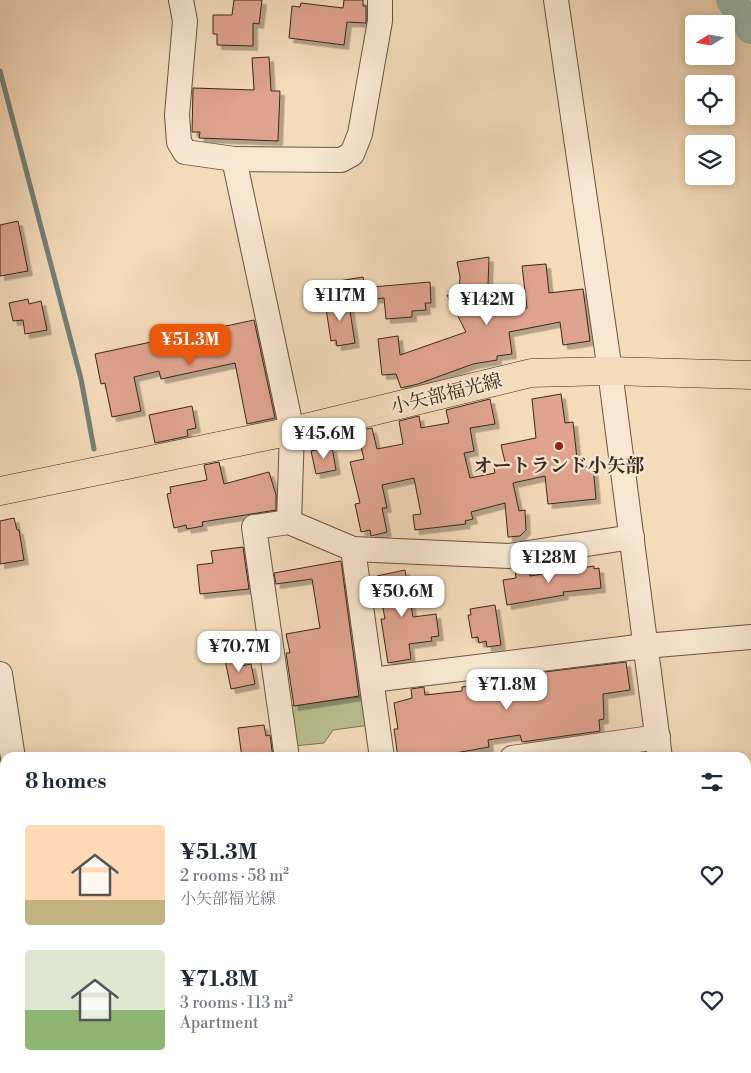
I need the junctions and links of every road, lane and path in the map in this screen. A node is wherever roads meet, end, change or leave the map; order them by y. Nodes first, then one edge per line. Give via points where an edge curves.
1 (181, 0) edge
2 (380, 0) edge
3 (556, 0) edge
4 (234, 159) junction
5 (610, 370) junction
6 (751, 375) edge
7 (292, 430) junction
8 (0, 491) edge
9 (290, 522) junction
10 (632, 537) junction
11 (353, 549) junction
12 (751, 637) edge
13 (645, 646) junction
14 (0, 674) edge
15 (372, 680) junction
16 (659, 747) edge
17 (12, 752) edge
18 (286, 752) edge
19 (381, 752) edge
20 (592, 752) edge

1 - 4 street via 185,22 177,115 178,142 185,152
2 - 4 street via 380,21 360,134 352,154 341,160
3 - 5 street
4 - 7 street
5 - 6 main road, 小矢部福光線
5 - 7 main road, 小矢部福光線 via 531,373
5 - 10 street
7 - 8 main road, 小矢部福光線
7 - 9 street
9 - 11 street
9 - 18 street via 254,527
10 - 11 street via 508,556
10 - 13 street
11 - 15 street
12 - 13 street
13 - 15 street
13 - 16 street
14 - 17 street
15 - 19 street
16 - 20 street

